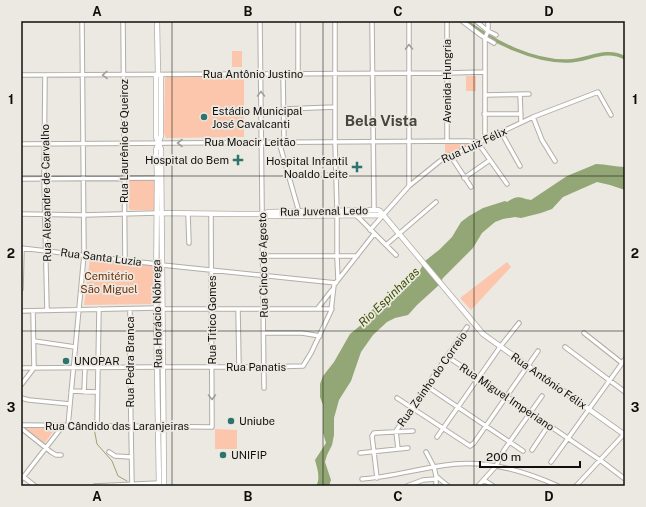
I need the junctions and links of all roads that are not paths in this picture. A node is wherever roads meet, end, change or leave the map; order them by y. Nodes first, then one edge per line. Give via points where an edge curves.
1 (82, 21) edge
2 (123, 21) edge
3 (158, 21) edge
4 (260, 21) edge
5 (298, 21) edge
6 (335, 21) edge
7 (372, 21) edge
8 (409, 21) edge
9 (446, 21) edge
10 (462, 21) edge
11 (476, 21) edge
12 (488, 21) edge
13 (487, 34) junction
14 (496, 34) dead end
15 (494, 42) dead end
16 (485, 72) junction
17 (335, 73) junction
18 (372, 73) junction
19 (410, 73) junction
20 (447, 73) junction
21 (124, 74) junction
22 (158, 74) junction
23 (261, 74) junction
24 (283, 74) junction
25 (298, 74) junction
26 (21, 75) edge
27 (82, 75) junction
28 (45, 76) junction
29 (520, 94) junction
30 (529, 94) dead end
31 (485, 95) junction
32 (336, 107) junction
33 (284, 108) junction
34 (484, 114) junction
35 (521, 114) junction
36 (611, 114) dead end
37 (533, 117) junction
38 (521, 122) junction
39 (501, 132) junction
40 (484, 140) junction
41 (374, 141) junction
42 (447, 141) junction
43 (279, 142) junction
44 (284, 142) junction
45 (335, 142) junction
46 (410, 142) junction
47 (479, 142) junction
48 (125, 143) junction
49 (158, 143) junction
50 (261, 143) junction
51 (21, 144) edge
52 (45, 144) junction
53 (83, 144) junction
54 (450, 155) junction
55 (490, 160) junction
56 (555, 161) dead end
57 (520, 166) dead end
58 (336, 175) junction
59 (290, 176) junction
60 (157, 178) junction
61 (464, 178) junction
62 (21, 179) edge
63 (44, 179) junction
64 (83, 179) junction
65 (125, 179) junction
66 (507, 184) dead end
67 (409, 186) junction
68 (471, 187) dead end
69 (436, 202) dead end
70 (374, 210) junction
71 (299, 212) junction
72 (161, 213) junction
73 (337, 213) junction
74 (21, 214) edge
75 (125, 214) junction
76 (188, 214) junction
77 (211, 214) junction
78 (262, 214) junction
79 (45, 215) junction
80 (84, 215) junction
81 (356, 215) junction
82 (383, 215) junction
83 (370, 230) junction
84 (400, 233) junction
85 (374, 234) junction
86 (189, 243) dead end
87 (386, 246) junction
88 (21, 248) edge
89 (47, 251) junction
90 (396, 255) dead end
91 (84, 256) junction
92 (262, 256) junction
93 (357, 256) junction
94 (336, 257) junction
95 (125, 260) junction
96 (159, 264) junction
97 (211, 269) junction
98 (262, 275) junction
99 (337, 281) junction
100 (21, 289) edge
101 (333, 289) junction
102 (156, 308) junction
103 (318, 308) junction
104 (332, 308) junction
105 (99, 309) junction
106 (130, 309) junction
107 (162, 309) junction
108 (238, 309) junction
109 (263, 309) junction
110 (47, 310) junction
111 (79, 310) junction
112 (212, 310) junction
113 (21, 311) edge
114 (33, 311) junction
115 (519, 323) dead end
116 (468, 327) dead end
117 (264, 333) junction
118 (584, 333) dead end
119 (320, 336) junction
120 (34, 341) junction
121 (75, 347) junction
122 (500, 347) junction
123 (565, 347) dead end
124 (538, 351) dead end
125 (448, 357) junction
126 (625, 359) edge
127 (622, 363) junction
128 (527, 366) junction
129 (73, 367) junction
130 (85, 367) junction
131 (98, 367) junction
132 (130, 367) junction
133 (161, 367) junction
134 (212, 367) junction
135 (239, 367) junction
136 (264, 367) junction
137 (21, 368) edge
138 (34, 368) junction
139 (478, 377) junction
140 (609, 381) junction
141 (21, 385) edge
142 (428, 387) junction
143 (264, 388) dead end
144 (71, 391) junction
145 (84, 392) junction
146 (97, 392) junction
147 (625, 392) edge
148 (506, 396) junction
149 (542, 396) dead end
150 (21, 398) edge
151 (397, 398) dead end
152 (70, 404) junction
153 (457, 406) junction
154 (412, 408) junction
155 (589, 409) junction
156 (530, 413) junction
157 (68, 426) junction
158 (161, 426) junction
159 (485, 426) junction
160 (548, 426) junction
161 (21, 427) edge
162 (62, 427) junction
163 (97, 427) junction
164 (131, 427) junction
165 (212, 427) joint
166 (442, 429) junction
167 (396, 431) junction
168 (413, 431) dead end
169 (625, 434) edge
170 (436, 438) dead end
171 (568, 438) junction
172 (510, 443) junction
173 (46, 448) junction
174 (408, 448) dead end
175 (398, 449) junction
176 (532, 450) dead end
177 (523, 451) dead end
178 (109, 452) dead end
179 (374, 452) junction
180 (426, 452) dead end
181 (360, 453) dead end
182 (61, 455) dead end
183 (132, 457) junction
184 (600, 460) junction
185 (551, 462) dead end
186 (496, 466) junction
187 (434, 467) junction
188 (436, 477) junction
189 (22, 478) edge
190 (377, 478) junction
191 (362, 479) dead end
192 (625, 479) edge
193 (484, 480) junction
194 (132, 485) edge
195 (161, 485) edge
196 (35, 486) edge
197 (95, 486) edge
198 (407, 486) edge
199 (436, 486) edge
200 (448, 486) edge
201 (478, 486) edge
202 (494, 486) edge
203 (558, 486) edge
204 (576, 486) edge

1 - 27 street
2 - 21 street, Rua Laurênio de Queiroz
3 - 22 main road, Rua Horácio Nóbrega
4 - 23 street, Rua Cinco de Agosto
5 - 25 street
6 - 17 street
7 - 18 street
19 -> 8 street
9 - 20 street, Avenida Hungria
10 - 13 street
11 - 13 street
12 - 13 street
13 - 14 street
13 - 15 street
13 - 16 street
16 - 20 street, Rua Antônio Justino
16 - 31 street
17 - 18 street, Rua Antônio Justino
17 - 25 street, Rua Antônio Justino
17 - 32 street
18 - 19 street, Rua Antônio Justino
18 - 41 street
19 - 20 street, Rua Antônio Justino
19 - 46 street
20 - 42 street, Avenida Hungria
21 - 22 street, Rua Antônio Justino
21 -> 27 street, Rua Antônio Justino
21 - 48 street, Rua Laurênio de Queiroz
22 - 23 street, Rua Antônio Justino
22 - 49 main road, Rua Horácio Nóbrega via 161,76 161,136
23 - 24 street, Rua Antônio Justino
50 -> 23 street, Rua Cinco de Agosto
24 - 25 street, Rua Antônio Justino
24 - 33 street
26 - 28 street, Rua Antônio Justino
27 - 28 street, Rua Antônio Justino
27 - 53 street
28 - 52 street, Rua Alexandre de Carvalho
29 - 30 street
29 - 31 street
29 - 35 street
31 - 34 street
32 - 33 street
32 - 45 street
33 - 44 street
34 - 35 street
34 - 40 street
35 - 38 street
36 - 37 street, Rua Luiz Félix via 598,92
37 - 38 street, Rua Luiz Félix
37 - 56 street via 542,140
38 - 39 street, Rua Luiz Félix
39 - 40 street, Rua Luiz Félix
39 - 57 street
40 - 47 street, Rua Luiz Félix
41 - 45 street, Rua Moacir Leitão
41 - 46 street, Rua Moacir Leitão
41 - 70 street
42 - 46 street, Rua Moacir Leitão
42 - 47 street, Rua Moacir Leitão
43 - 44 street, Rua Moacir Leitão
43 - 50 street, Rua Moacir Leitão
43 - 59 street
44 - 45 street, Rua Moacir Leitão
45 - 58 street
46 - 67 street
47 - 54 street, Rua Luiz Félix
47 - 55 street
48 - 49 street, Rua Moacir Leitão
48 - 53 street, Rua Moacir Leitão
48 - 65 street, Rua Laurênio de Queiroz
50 -> 49 street, Rua Moacir Leitão
49 - 60 main road, Rua Horácio Nóbrega
49 - 72 main road, Rua Horácio Nóbrega via 161,149
50 - 78 street, Rua Cinco de Agosto
51 - 52 street, Rua Moacir Leitão
52 - 53 street, Rua Moacir Leitão
52 - 63 street, Rua Alexandre de Carvalho
53 - 64 street
54 - 61 street
54 - 67 street, Rua Luiz Félix
55 - 61 street
55 - 66 street
58 - 59 street
58 - 73 street
59 - 71 street
60 - 65 street
60 - 72 main road, Rua Horácio Nóbrega
61 - 68 street
62 - 63 street
63 - 64 street
63 - 79 street, Rua Alexandre de Carvalho
64 - 65 street
64 - 80 street
65 - 75 street, Rua Laurênio de Queiroz
67 - 82 street, Rua Luiz Félix
69 - 84 street
70 - 73 main road, Rua Juvenal Ledo
70 - 82 main road, Rua Juvenal Ledo
71 - 73 main road, Rua Juvenal Ledo
71 - 78 main road, Rua Juvenal Ledo
72 - 75 street
72 - 76 main road, Rua Juvenal Ledo
72 - 96 main road, Rua Horácio Nóbrega
73 - 78 main road, Rua Juvenal Ledo via 270,216
73 - 81 main road, Rua Juvenal Ledo
73 - 94 street
74 - 79 street
75 - 80 street
75 - 95 street, Rua Laurênio de Queiroz
76 - 77 main road, Rua Juvenal Ledo
76 - 86 street
77 - 78 main road, Rua Juvenal Ledo
77 - 97 street, Rua Titico Gomes
78 - 92 street, Rua Cinco de Agosto
79 - 80 street
79 - 89 street, Rua Alexandre de Carvalho
80 - 91 street
81 - 82 main road, Rua Juvenal Ledo
81 - 83 street
82 - 83 street, Rua Luiz Félix
82 - 84 main road, Rua Antônio Félix
83 - 85 street
84 - 87 street
84 - 122 main road, Rua Antônio Félix via 475,325
85 - 87 street
85 - 93 street
87 - 90 street
88 - 89 street, Rua Santa Luzia
88 - 100 street
89 - 91 street, Rua Santa Luzia
89 - 110 street, Rua Alexandre de Carvalho
91 - 95 street, Rua Santa Luzia
91 - 111 street
92 - 94 street
92 - 98 street, Rua Cinco de Agosto
93 - 94 street
93 - 99 street
94 - 99 street
95 - 96 street, Rua Santa Luzia
96 - 97 street, Rua Santa Luzia
96 - 102 main road, Rua Horácio Nóbrega
96 - 107 main road, Rua Horácio Nóbrega
97 - 98 street, Rua Santa Luzia
97 - 112 street, Rua Titico Gomes
98 - 99 street, Rua Santa Luzia
98 - 109 street, Rua Cinco de Agosto
99 - 101 street
101 - 103 street
101 - 104 street
102 - 106 street
102 - 133 main road, Rua Horácio Nóbrega
103 - 104 street
103 - 109 street
104 - 119 street
105 - 106 street
105 - 111 street
105 - 131 street
106 - 132 street, Rua Pedra Branca
107 - 112 street
107 - 133 main road, Rua Horácio Nóbrega
108 - 109 street
108 - 112 street
108 - 135 street
109 - 117 street, Rua Cinco de Agosto
110 - 111 street
110 - 114 street
111 - 121 street
112 - 134 street, Rua Titico Gomes
113 - 114 street
114 - 120 street
115 - 122 street
116 - 125 street, Rua Zeinho do Correio
117 - 119 street via 308,333
117 - 136 street, Rua Cinco de Agosto
118 - 127 street
119 - 136 street, Rua Panatis via 306,363 301,367
120 - 121 street
120 - 138 street
121 - 129 street
122 - 128 main road, Rua Antônio Félix
122 - 139 street
123 - 140 street
124 - 128 street
125 - 139 street, Rua Miguel Imperiano
125 - 142 street, Rua Zeinho do Correio
126 - 127 street
127 - 140 street
128 - 148 street
128 - 155 main road, Rua Antônio Félix
129 - 130 street, Rua Panatis
129 - 138 street, Rua Panatis
129 - 144 street
130 - 131 street, Rua Panatis
130 - 145 street
131 - 132 street, Rua Panatis
131 - 146 street
132 - 133 street, Rua Panatis
132 - 164 street, Rua Pedra Branca
133 - 134 street, Rua Panatis
133 - 158 main road, Rua Horácio Nóbrega
134 - 135 street, Rua Panatis
134 -> 165 street, Rua Titico Gomes
135 - 136 street, Rua Panatis
136 - 143 street, Rua Cinco de Agosto
137 - 138 street, Rua Panatis
138 - 141 street
139 - 148 street, Rua Miguel Imperiano
139 - 153 street
140 - 147 street
140 - 155 street
142 - 153 street
142 - 154 street, Rua Zeinho do Correio
144 - 145 street
144 - 152 street
145 - 146 street
146 - 163 street
148 - 156 street, Rua Miguel Imperiano
148 - 159 street
149 - 156 street
150 - 152 street
151 - 154 street
152 - 157 street
153 - 159 street
153 - 166 street
154 - 166 street
154 - 167 street, Rua Zeinho do Correio
155 - 169 main road, Rua Antônio Félix
155 - 171 street
156 - 160 street, Rua Miguel Imperiano
156 - 172 street
157 - 162 street, Rua Cândido das Laranjeiras
157 - 163 street, Rua Cândido das Laranjeiras
158 - 164 street, Rua Cândido das Laranjeiras
158 - 165 street, Rua Cândido das Laranjeiras
158 - 195 main road, Rua Horácio Nóbrega
159 - 166 street via 470,446
159 - 172 street
160 - 171 street, Rua Miguel Imperiano
160 - 176 street
161 - 162 street, Rua Cândido das Laranjeiras
161 - 173 street
162 - 173 street
163 - 164 street, Rua Cândido das Laranjeiras
164 - 183 street, Rua Pedra Branca
166 - 170 street
167 - 168 street
167 - 175 street
167 - 179 street via 374,433
169 - 184 street
171 - 184 street, Rua Miguel Imperiano
171 - 185 street
172 - 177 street
172 - 186 street
173 - 182 street via 54,454
173 - 189 street
174 - 175 street
175 - 179 street
178 - 183 street via 115,456
179 - 181 street
179 - 190 street
180 - 187 street
183 - 194 street, Rua Pedra Branca
184 - 192 street, Rua Miguel Imperiano
184 - 204 street
186 - 187 street via 467,464
186 - 193 street
186 - 203 street via 534,475
187 - 188 street
187 - 190 street
188 - 198 street
188 - 199 street
188 - 200 street
189 - 196 street
190 - 191 street
193 - 201 street
193 - 202 street
194 - 195 street
194 - 197 street

